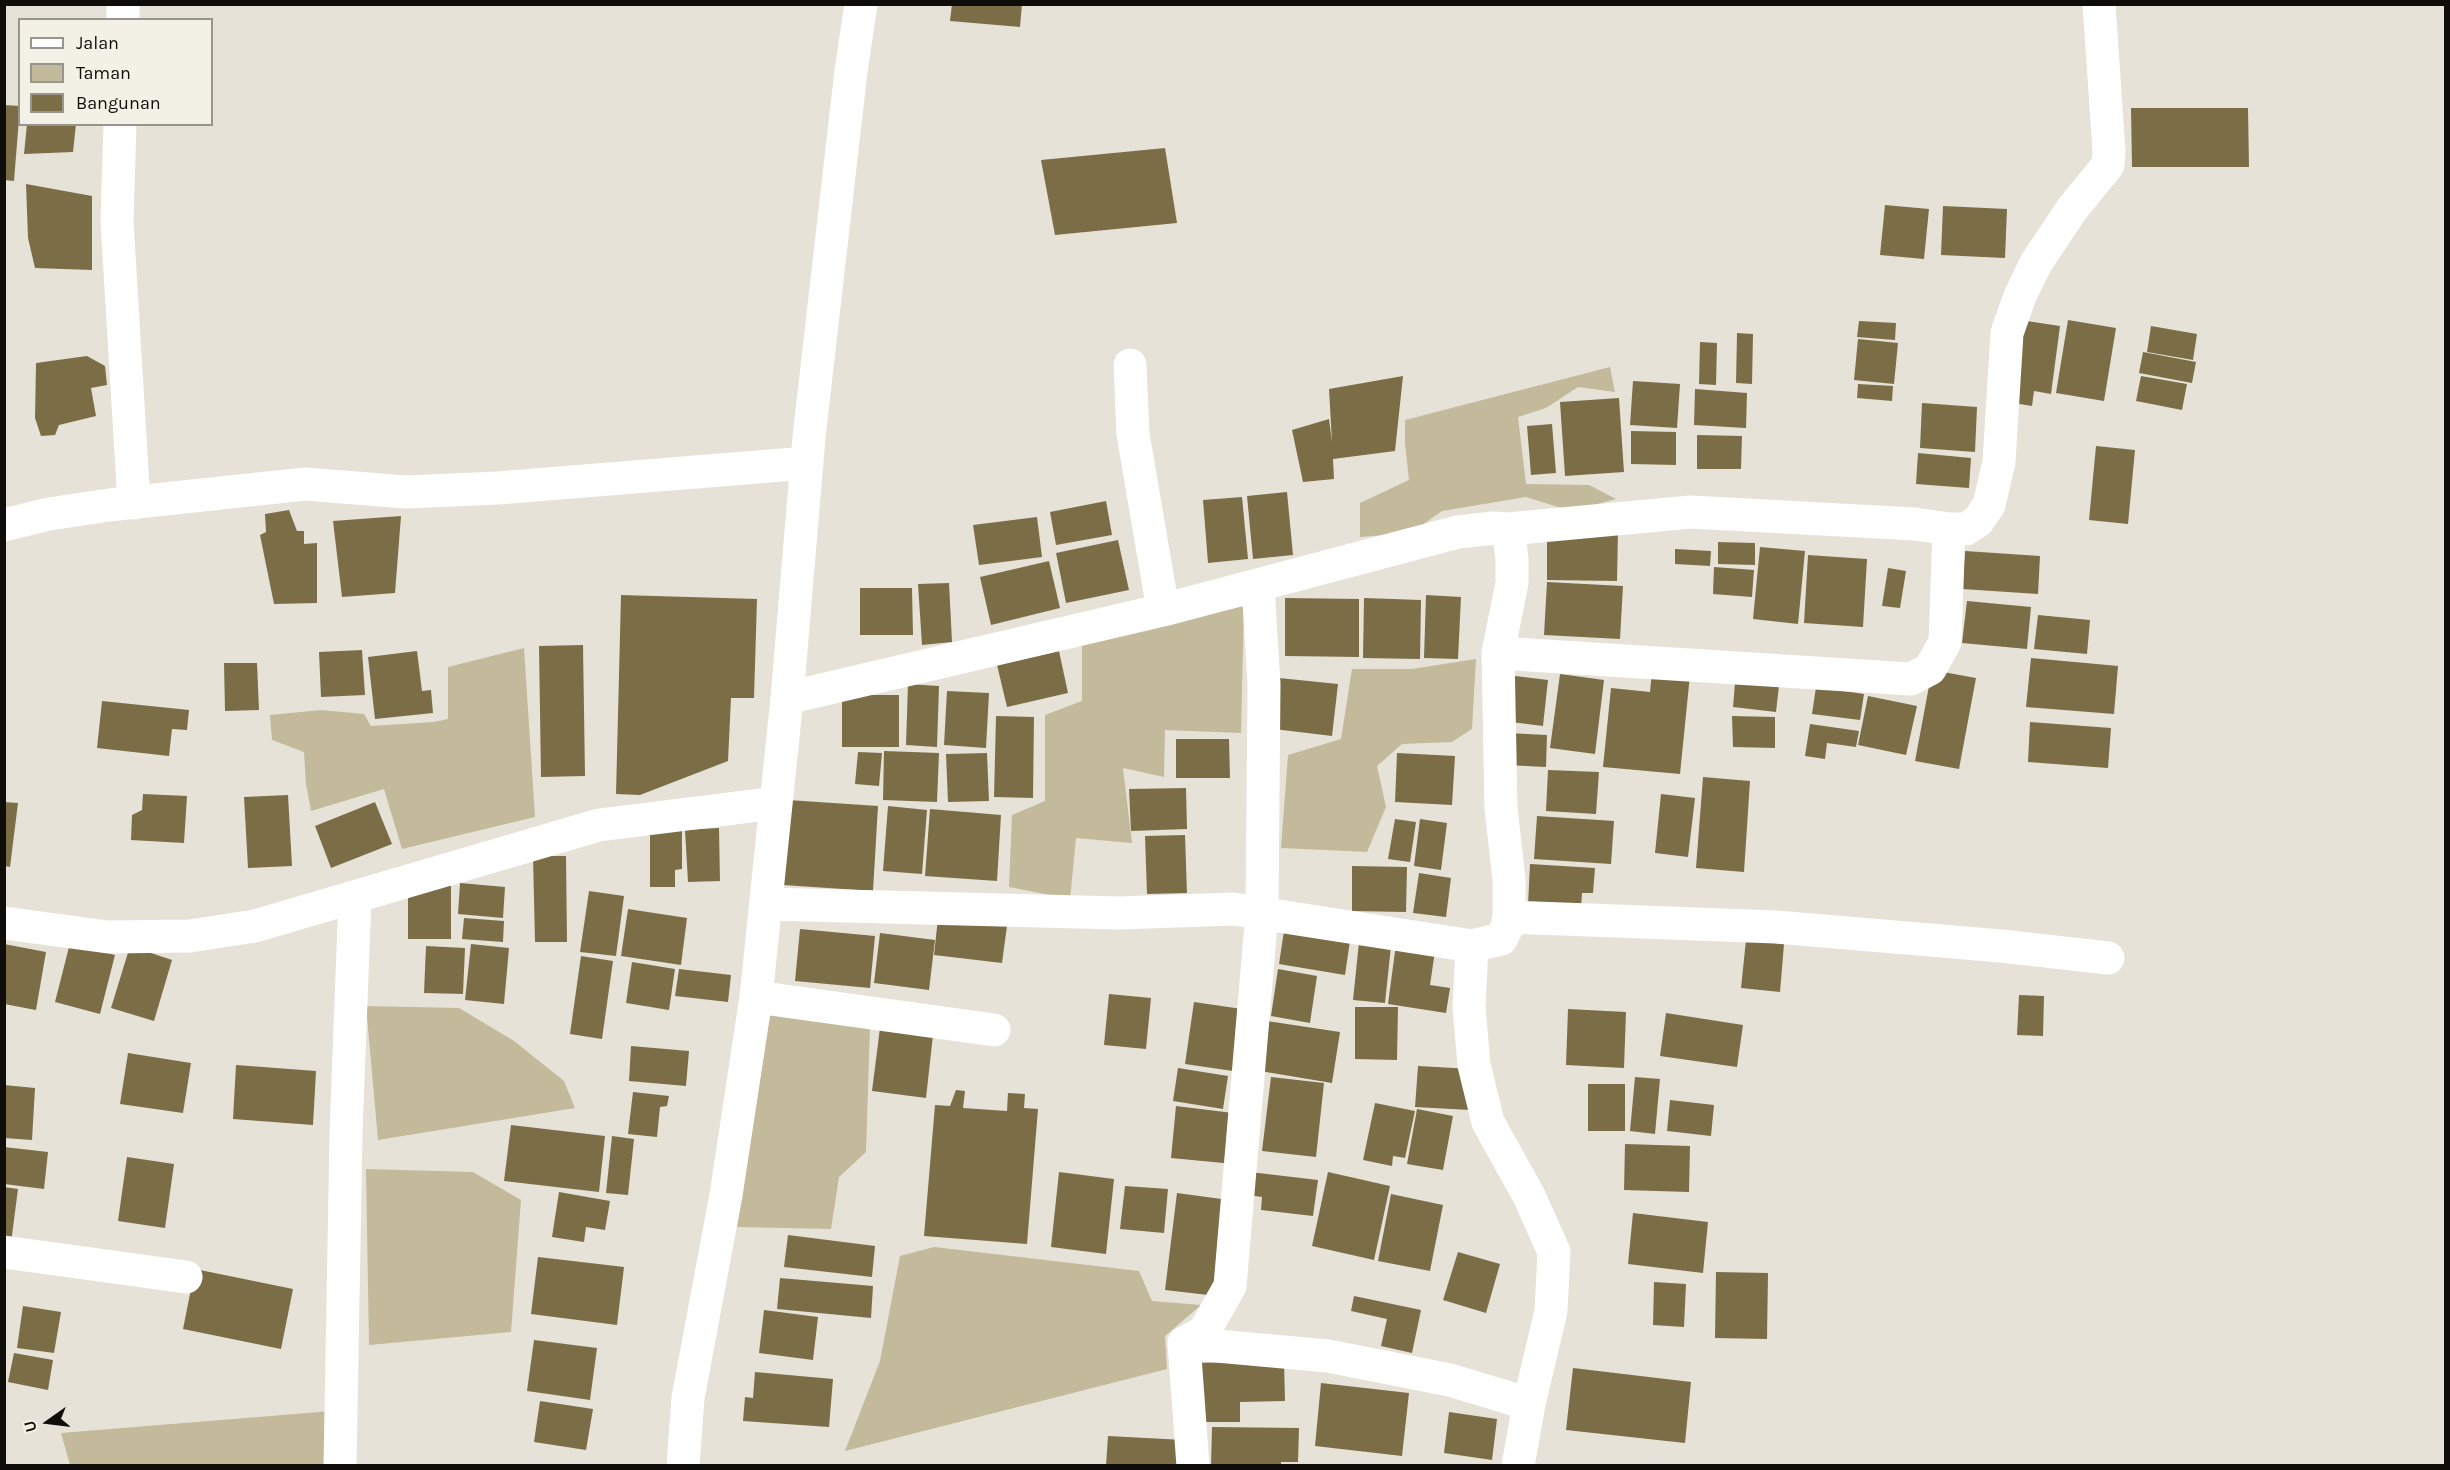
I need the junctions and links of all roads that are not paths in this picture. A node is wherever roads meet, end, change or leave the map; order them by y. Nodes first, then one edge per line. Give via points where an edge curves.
1 (861, 4) edge
2 (2099, 4) edge
3 (120, 126) edge
4 (1130, 365) dead end
5 (807, 463) junction
6 (134, 503) junction
7 (4, 525) edge
8 (1508, 529) junction
9 (1949, 530) junction
10 (1258, 585) junction
11 (1163, 610) junction
12 (1498, 653) junction
13 (787, 698) junction
14 (776, 803) junction
15 (355, 897) junction
16 (766, 904) junction
17 (1262, 913) junction
18 (1509, 917) junction
19 (4, 923) edge
20 (1472, 946) junction
21 (2108, 958) dead end
22 (756, 997) junction
23 (994, 1030) dead end
24 (4, 1252) edge
25 (186, 1277) dead end
26 (1184, 1342) junction
27 (1529, 1404) junction
28 (340, 1466) edge
29 (683, 1466) edge
30 (1193, 1466) edge
31 (1518, 1466) edge

1 - 5 street
2 - 9 street via 2108,165 2072,209 2036,263 2020,296 2007,333 1999,462 1989,505 1978,521 1966,529
3 - 6 street via 117,222
4 - 11 street via 1133,434
5 - 6 street via 406,492 305,484
5 - 13 street
6 - 7 street via 49,514
8 - 9 street via 1691,512 1915,524
8 - 10 street via 1458,532
8 - 12 street via 1512,583
9 - 12 street via 1945,642 1930,669 1911,679
10 - 11 street
10 - 17 street via 1264,684
11 - 13 street
12 - 18 street via 1501,808
13 - 14 street
14 - 15 street via 599,825
14 - 16 street
15 - 19 street via 255,926 190,936 108,936
15 - 28 street
16 - 17 street via 1119,913 1233,909
16 - 22 street
17 - 20 street
17 - 26 street via 1230,1286 1204,1332
18 - 20 street via 1501,939
18 - 21 street via 1776,927
20 - 27 street via 1469,1007 1474,1065 1488,1122 1554,1252 1551,1311
22 - 23 street
22 - 29 street via 726,1195 688,1398
24 - 25 street
26 - 27 street via 1328,1356 1450,1380
26 - 30 street
27 - 31 street

